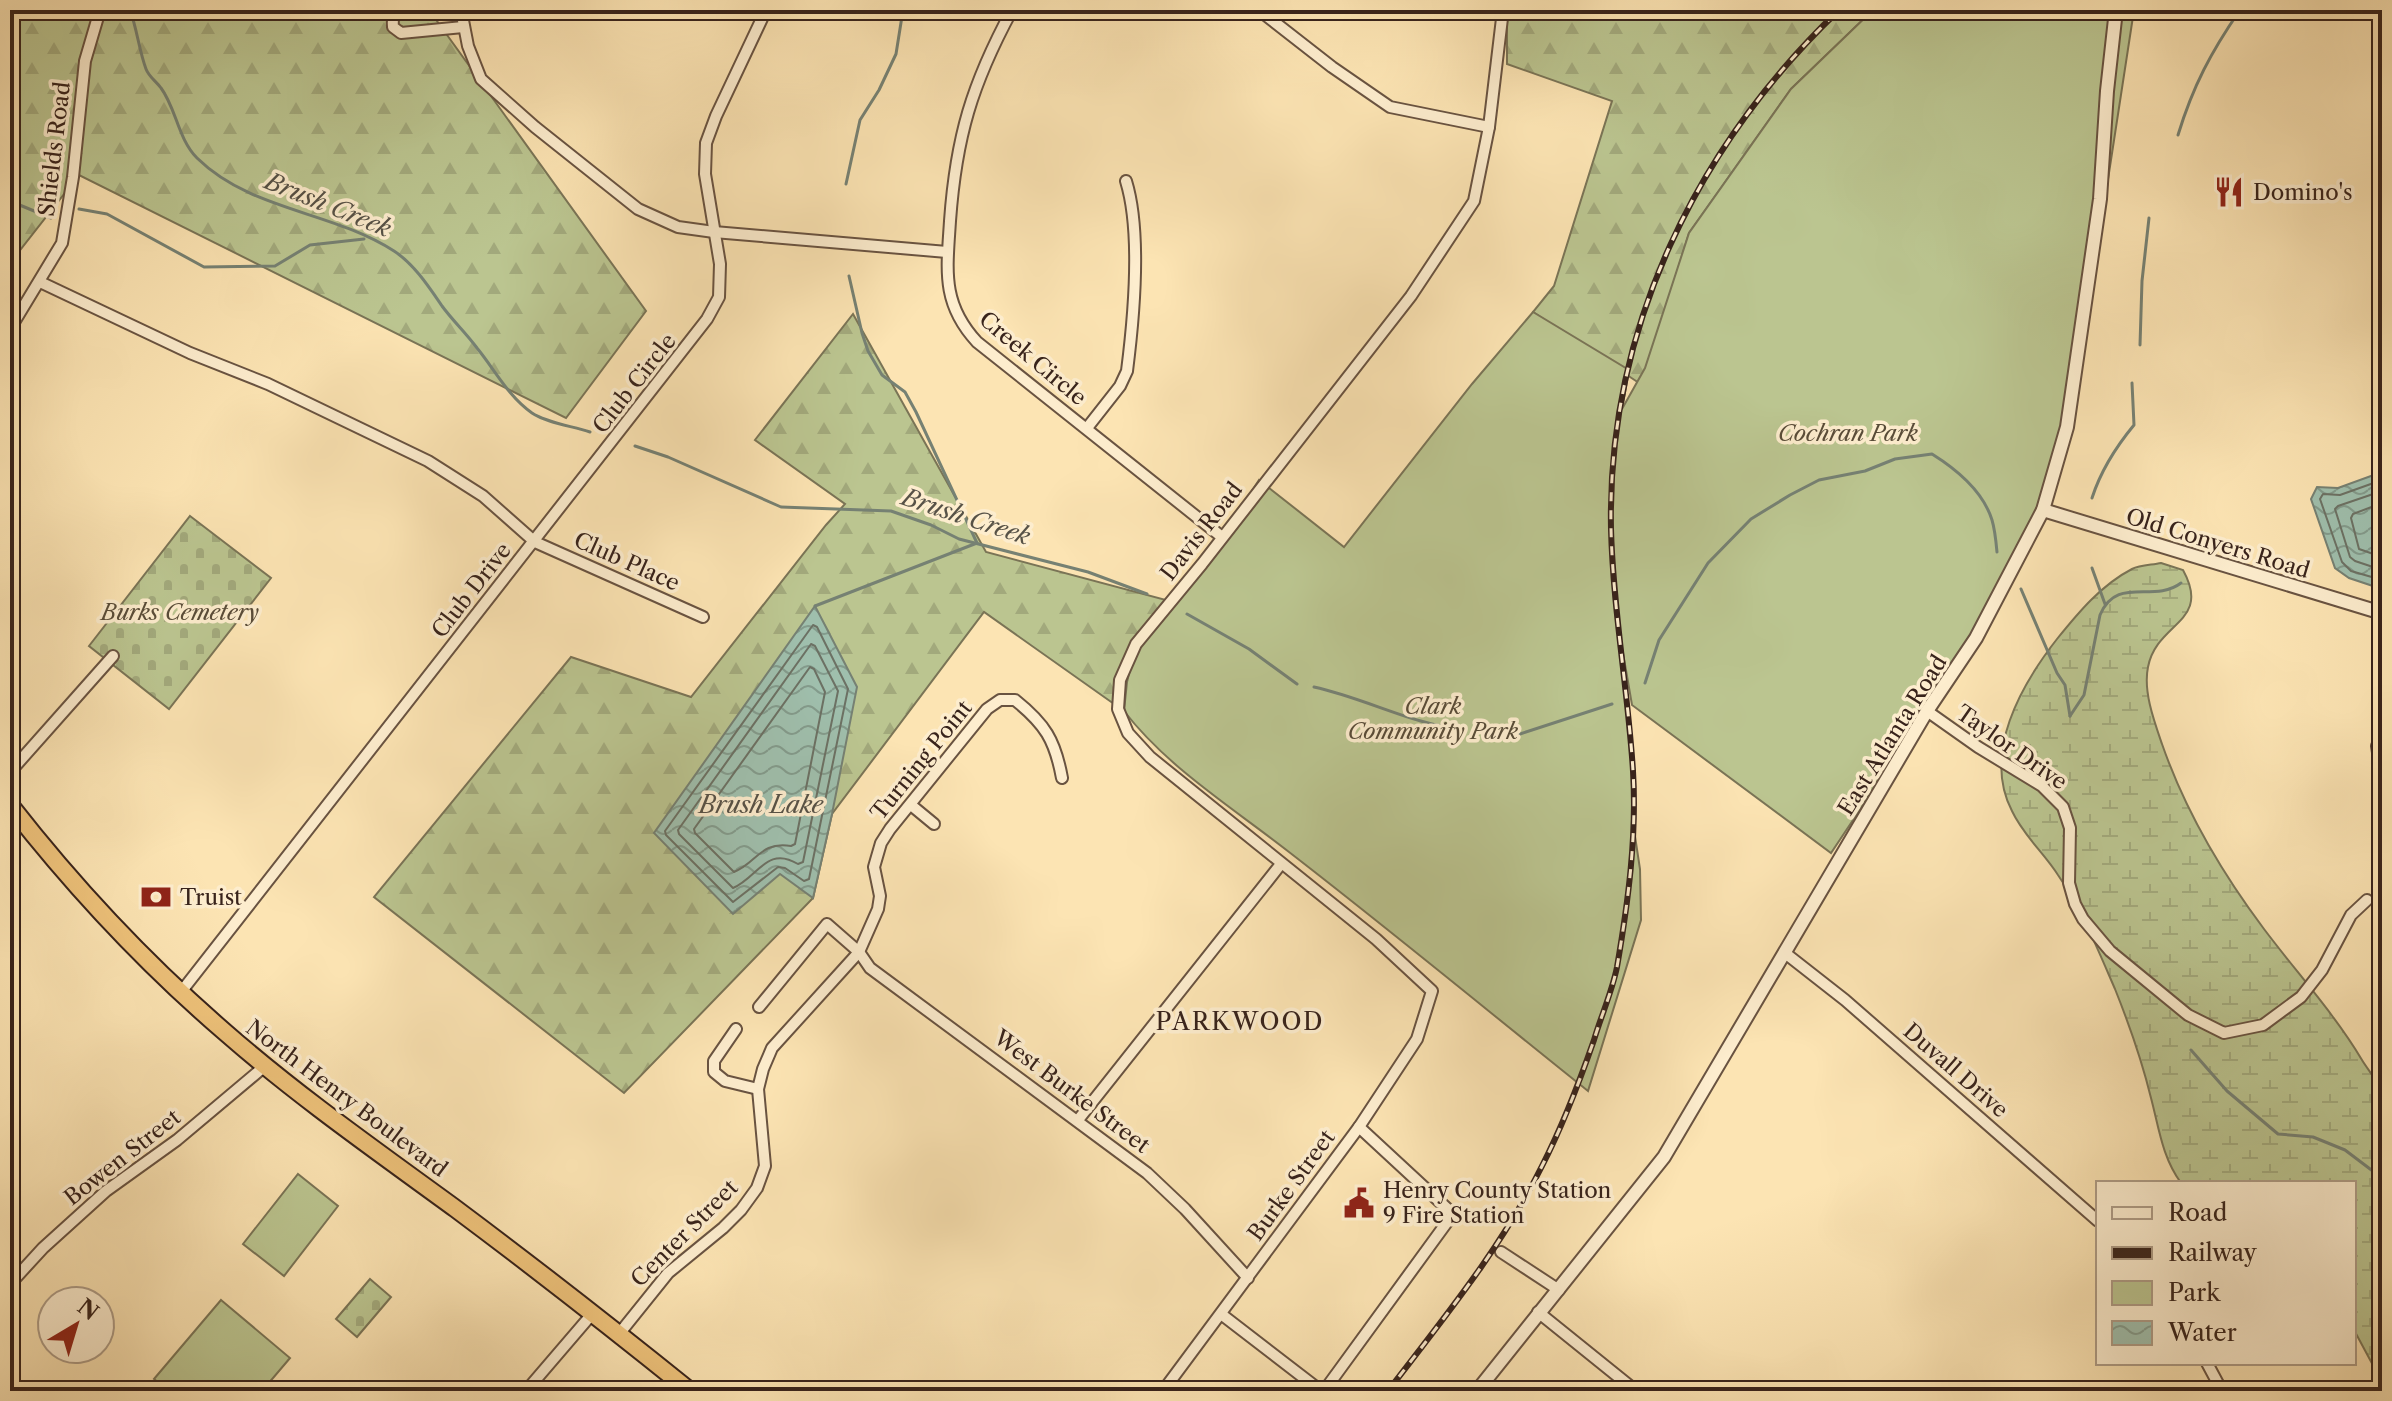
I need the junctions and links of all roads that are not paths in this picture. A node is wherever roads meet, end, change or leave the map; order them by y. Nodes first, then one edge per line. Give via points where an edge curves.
1 (100, 10) edge
2 (403, 10) edge
3 (461, 10) edge
4 (764, 10) edge
5 (1012, 10) edge
6 (1259, 10) edge
7 (1503, 10) edge
8 (2116, 10) edge
9 (463, 27) junction
10 (1489, 127) junction
11 (1126, 181) dead end
12 (714, 232) junction
13 (947, 252) junction
14 (40, 282) junction
15 (10, 329) edge
16 (1087, 428) junction
17 (2043, 510) junction
18 (1222, 537) junction
19 (535, 542) junction
20 (2382, 613) edge
21 (703, 617) dead end
22 (113, 656) dead end
23 (1927, 711) junction
24 (2382, 737) edge
25 (10, 772) edge
26 (1062, 778) dead end
27 (2382, 779) edge
28 (10, 805) edge
29 (911, 805) junction
30 (934, 824) dead end
31 (1281, 864) junction
32 (2367, 900) dead end
33 (859, 952) junction
34 (1785, 953) junction
35 (1432, 991) joint
36 (181, 992) junction
37 (759, 1007) dead end
38 (736, 1029) dead end
39 (265, 1066) junction
40 (758, 1089) junction
41 (1078, 1120) junction
42 (1359, 1127) junction
43 (2096, 1219) edge
44 (1501, 1252) dead end
45 (1248, 1278) junction
46 (10, 1284) edge
47 (1559, 1290) junction
48 (1538, 1312) junction
49 (592, 1314) junction
50 (1221, 1314) junction
51 (619, 1334) junction
52 (2208, 1365) edge
53 (526, 1391) edge
54 (690, 1391) edge
55 (1163, 1391) edge
56 (1322, 1391) edge
57 (1477, 1391) edge
58 (1636, 1391) edge
59 (2222, 1391) edge

1 - 14 street, Shields Road via 85,61 62,243
2 - 9 street via 393,19 401,33
3 - 9 street
4 - 12 street, Club Circle via 706,143
5 - 13 street, Creek Circle via 972,96 959,143
6 - 10 street via 1390,107
7 - 10 street, Davis Road
8 - 17 street, East Atlanta Road via 2100,199 2067,427
9 - 12 street via 481,79 535,127 638,209 678,227
10 - 18 street, Davis Road via 1474,201 1411,296
11 - 16 street via 1134,233 1127,371
12 - 13 street
12 - 19 street, Club Circle via 719,297 707,319
13 - 16 street, Creek Circle via 951,300 967,331
14 - 15 street, Shields Road
14 - 19 street, Club Drive via 428,461 483,496
16 - 18 street, Creek Circle
17 - 20 street, Old Conyers Road
17 - 23 street, East Atlanta Road via 1976,638
18 - 31 street, Davis Road via 1136,644 1120,680 1118,709 1128,733 1150,757
19 - 21 street, Club Place
19 - 36 street, Club Drive
22 - 25 street
23 - 32 street, Taylor Drive via 2042,786 2063,807 2069,883 2083,919 2110,951 2188,1015 2224,1033 2263,1025 2301,997 2351,915
23 - 34 street, East Atlanta Road
24 - 27 street via 2377,746
26 - 29 street, Turning Point via 1057,750 1045,729 1015,700 1000,700
28 - 36 highway, North Henry Boulevard via 105,916
29 - 30 street
29 - 33 street, Turning Point via 875,857 878,909
31 - 35 street, Davis Road
31 - 41 street
33 - 37 street, West Burke Street via 827,924
33 - 40 street, Center Street via 779,1038
33 - 41 street, West Burke Street via 870,968
34 - 43 street, Duvall Drive
34 - 47 street, East Atlanta Road via 1664,1157
35 - 42 street, Burke Street via 1417,1039
36 - 39 highway, North Henry Boulevard
38 - 40 street via 714,1061 714,1072 725,1081
39 - 46 street, Bowen Street via 106,1191
39 - 49 highway, North Henry Boulevard
40 - 51 street, Center Street via 765,1166 757,1188 723,1228 668,1273
41 - 45 street, West Burke Street via 1156,1182
42 - 45 street, Burke Street
42 - 56 street via 1453,1214
44 - 47 street
45 - 50 street, Burke Street
47 - 48 street, East Atlanta Road
48 - 57 street, East Atlanta Road
48 - 58 street
49 - 51 highway, North Henry Boulevard
49 - 53 street
50 - 55 street, Burke Street
50 - 56 street
51 - 54 highway, North Henry Boulevard
52 - 59 street

